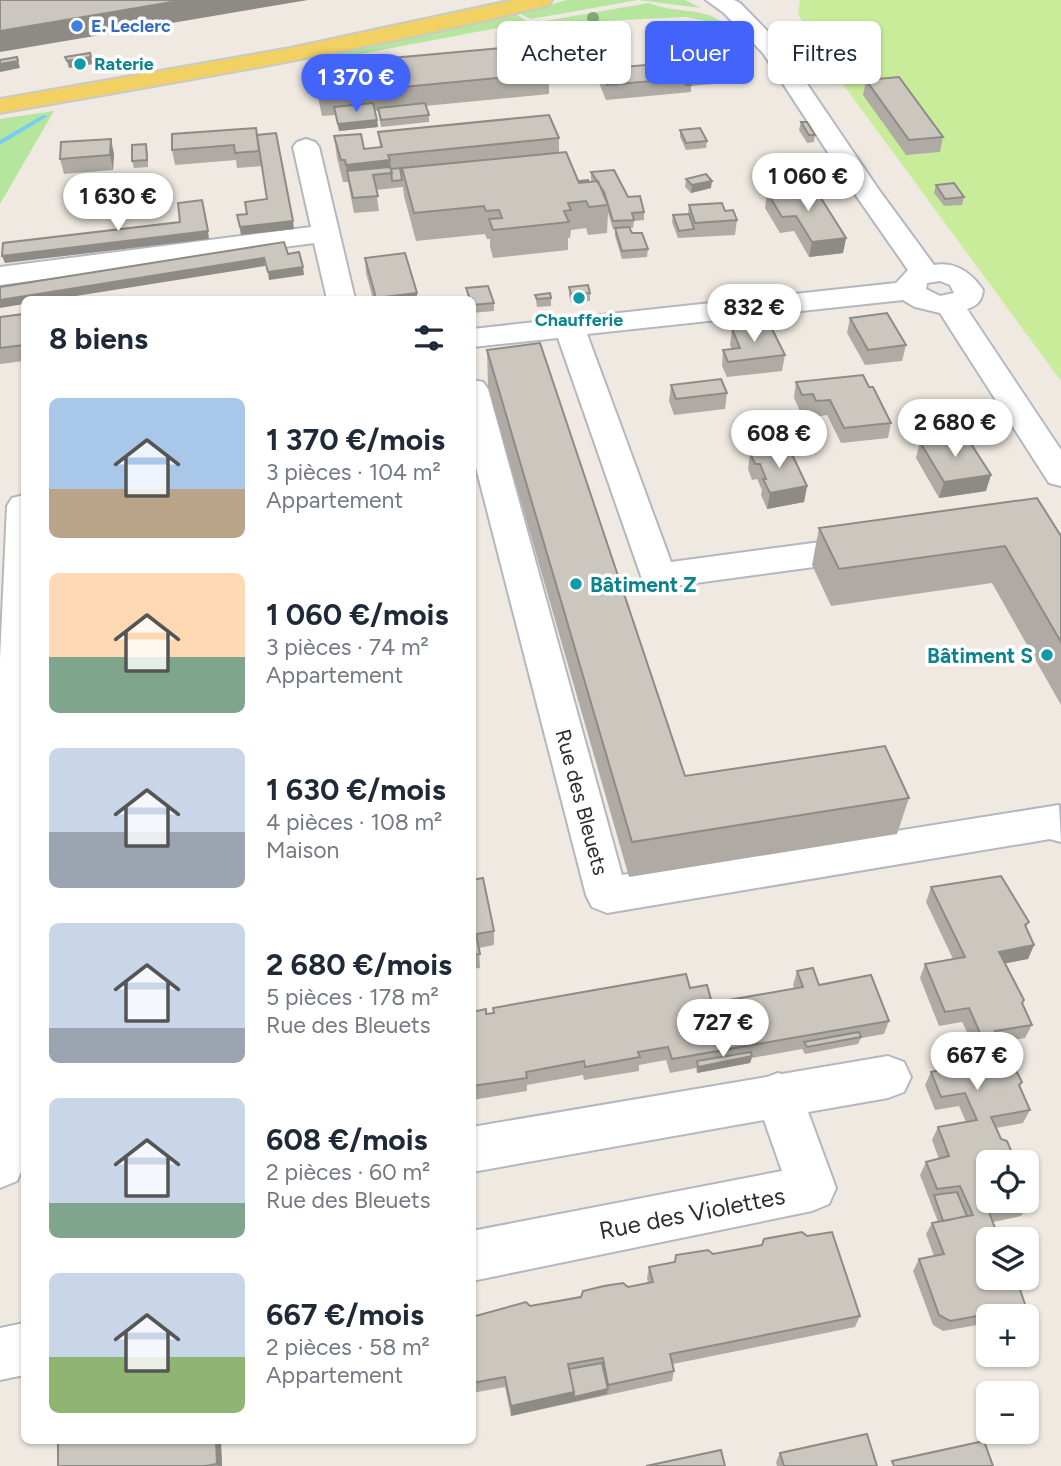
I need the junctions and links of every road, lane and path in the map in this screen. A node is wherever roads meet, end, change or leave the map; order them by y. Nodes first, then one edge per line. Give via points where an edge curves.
1 (488, 0) edge
2 (541, 0) edge
3 (717, 0) edge
4 (760, 6) dead end
5 (768, 35) edge
6 (768, 45) edge
7 (795, 84) edge
8 (0, 93) edge
9 (0, 106) edge
10 (306, 147) dead end
11 (326, 233) junction
12 (0, 276) edge
13 (918, 281) junction
14 (340, 296) edge
15 (569, 327) junction
16 (476, 338) edge
17 (476, 404) edge
18 (1061, 475) edge
19 (893, 544) edge
20 (21, 668) edge
21 (1060, 824) edge
22 (888, 1077) dead end
23 (778, 1094) junction
24 (476, 1149) edge
25 (0, 1165) edge
26 (476, 1255) edge
27 (21, 1350) edge
28 (0, 1354) edge

1 - 8 main road via 376,27
2 - 9 main road via 289,55
3 - 6 street via 732,8
4 - 5 street
7 - 13 street via 868,194
10 - 11 street
11 - 12 street
11 - 14 street
13 - 15 street
13 - 18 street via 926,302 949,305
15 - 16 street
15 - 19 street via 659,576
17 - 21 street, Rue des Bleuets via 607,895
20 - 25 street
22 - 23 street
23 - 24 street
23 - 26 street, Rue des Violettes via 813,1188
27 - 28 street

